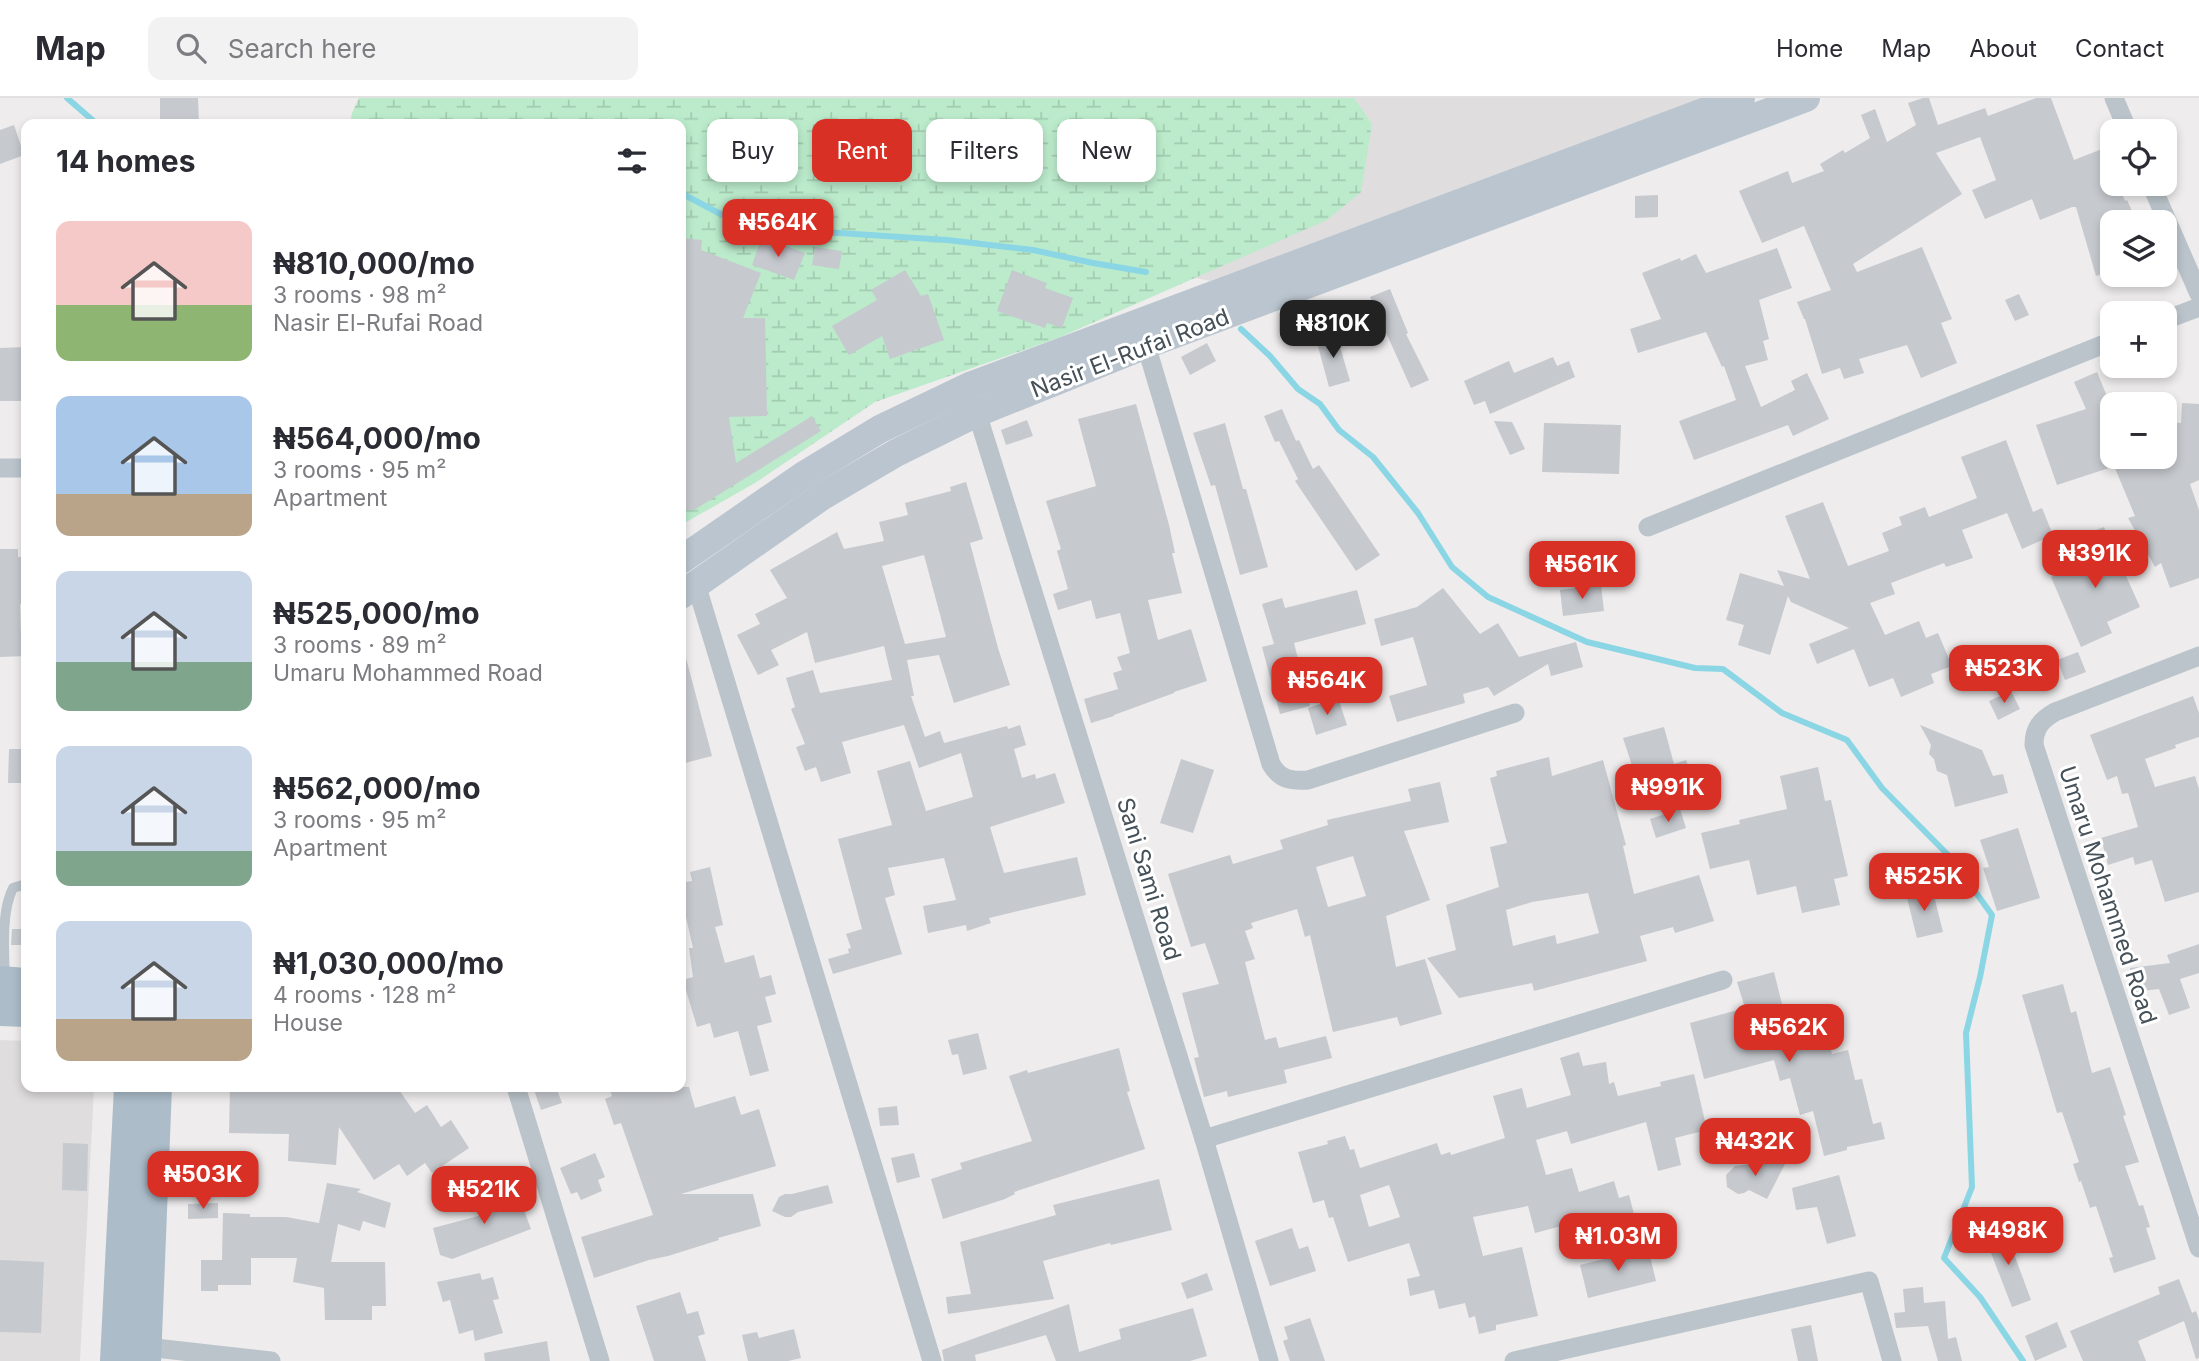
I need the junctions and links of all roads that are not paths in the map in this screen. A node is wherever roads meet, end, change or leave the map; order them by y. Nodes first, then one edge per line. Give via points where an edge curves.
1 (1741, 98) edge
2 (1807, 98) edge
3 (2114, 98) edge
4 (2123, 119) edge
5 (2156, 196) edge
6 (1361, 252) junction
7 (2199, 294) edge
8 (2199, 307) edge
9 (2177, 315) edge
10 (1146, 345) junction
11 (2100, 346) edge
12 (977, 413) junction
13 (0, 468) edge
14 (21, 468) edge
15 (1648, 527) dead end
16 (686, 557) edge
17 (688, 589) edge
18 (2199, 656) edge
19 (1515, 713) dead end
20 (21, 885) edge
21 (1723, 980) dead end
22 (8, 990) edge
23 (21, 1005) edge
24 (130, 1092) edge
25 (156, 1092) edge
26 (518, 1092) edge
27 (1204, 1139) junction
28 (2199, 1248) edge
29 (131, 1353) edge
30 (271, 1361) edge
31 (600, 1361) edge
32 (932, 1361) edge
33 (1269, 1361) edge
34 (1514, 1361) edge
35 (1892, 1361) edge

1 - 6 main road, Nasir El-Rufai Road
2 - 6 main road, Nasir El-Rufai Road
3 - 4 street
5 - 7 street
6 - 10 main road, Nasir El-Rufai Road
6 - 16 main road, Nasir El-Rufai Road via 972,385 880,429
8 - 9 street
10 - 12 main road, Nasir El-Rufai Road
10 - 19 street via 1271,764 1279,776 1308,780
11 - 15 street
12 - 17 main road, Nasir El-Rufai Road via 895,453 821,497
12 - 27 street, Sani Sami Road
13 - 14 street
17 - 32 street
18 - 28 street, Umaru Mohammed Road via 2055,712 2042,720 2034,733 2034,745
20 - 22 lane via 13,887 8,897 4,942
21 - 27 street
22 - 23 main road
24 - 29 main road
25 - 29 main road
26 - 31 street
27 - 33 street, Sani Sami Road
29 - 30 street
34 - 35 street via 1869,1281

